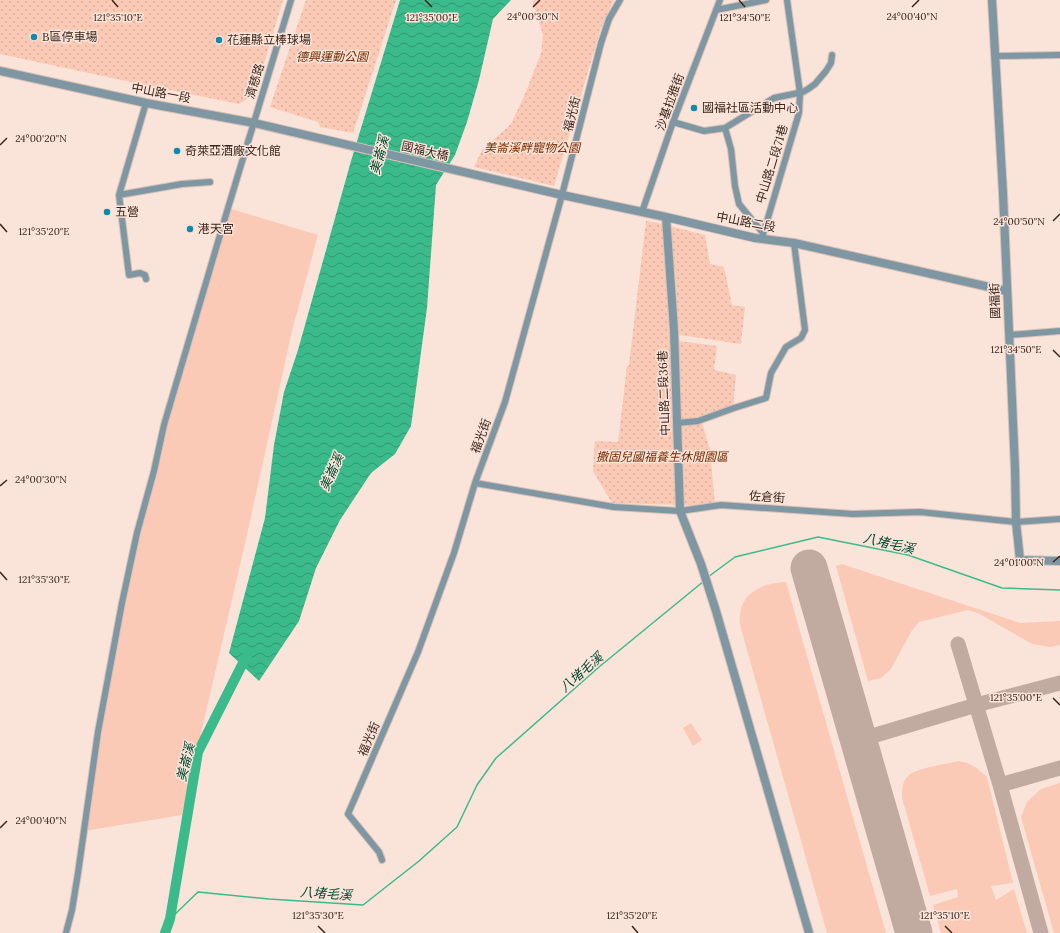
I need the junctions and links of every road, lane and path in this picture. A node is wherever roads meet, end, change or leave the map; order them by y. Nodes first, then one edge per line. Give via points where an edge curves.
1 (291, 0) edge
2 (620, 0) edge
3 (720, 0) edge
4 (766, 0) edge
5 (787, 0) edge
6 (992, 0) edge
7 (716, 10) junction
8 (832, 55) dead end
9 (1060, 55) edge
10 (996, 56) junction
11 (0, 71) edge
12 (800, 93) junction
13 (146, 103) junction
14 (673, 122) junction
15 (254, 123) junction
16 (725, 128) junction
17 (318, 138) joint
18 (480, 176) joint
19 (210, 182) dead end
20 (562, 195) junction
21 (119, 196) junction
22 (642, 212) junction
23 (666, 217) junction
24 (762, 235) junction
25 (794, 243) junction
26 (146, 279) dead end
27 (1007, 290) junction
28 (1060, 331) edge
29 (1009, 335) junction
30 (677, 423) junction
31 (475, 483) junction
32 (680, 511) junction
33 (1060, 519) edge
34 (1016, 522) junction
35 (1060, 561) edge
36 (382, 860) dead end
37 (66, 933) edge
38 (809, 933) edge

1 - 15 street, 濟慈路
2 - 20 street, 福光街 via 601,42
3 - 7 street, 沙基拉雅街
4 - 7 street
5 - 12 street, 中山路二段71巷
6 - 10 street, 國福街
7 - 14 street, 沙基拉雅街
8 - 12 street via 820,79
9 - 10 street
10 - 27 street, 國福街
11 - 13 street, 中山路一段
12 - 16 street via 774,98
12 - 24 street, 中山路二段71巷 via 800,113
13 - 15 street, 中山路一段
13 - 21 street
14 - 16 street via 704,131
14 - 22 street, 沙基拉雅街
15 - 17 street, 中山路一段
15 - 37 street, 濟慈路 via 164,425 137,533 98,732 78,873
16 - 24 street via 731,149 739,204
17 - 18 street, 國福大橋
18 - 20 street, 中山路二段
19 - 21 street via 182,184
20 - 22 street, 中山路二段
20 - 31 street, 福光街 via 505,402
21 - 26 street via 129,276 143,274 146,275
22 - 23 street, 中山路二段
23 - 24 street, 中山路二段 via 755,238
23 - 30 street, 中山路二段36巷
24 - 25 street, 中山路二段
25 - 27 street, 中山路二段
25 - 30 street via 806,330 802,338 786,347 771,373 766,398 698,421
27 - 29 street, 國福街
28 - 29 street
29 - 34 street, 國福街
30 - 32 street, 中山路二段36巷
31 - 32 street, 佐倉街 via 614,507
31 - 36 street, 福光街 via 454,553 418,652 348,814 379,852
32 - 34 street, 佐倉街 via 721,505 853,514 920,512
32 - 38 street, 中山路二段36巷 via 716,611
33 - 34 street, 佐倉街
34 - 35 street, 國福街 via 1020,560

